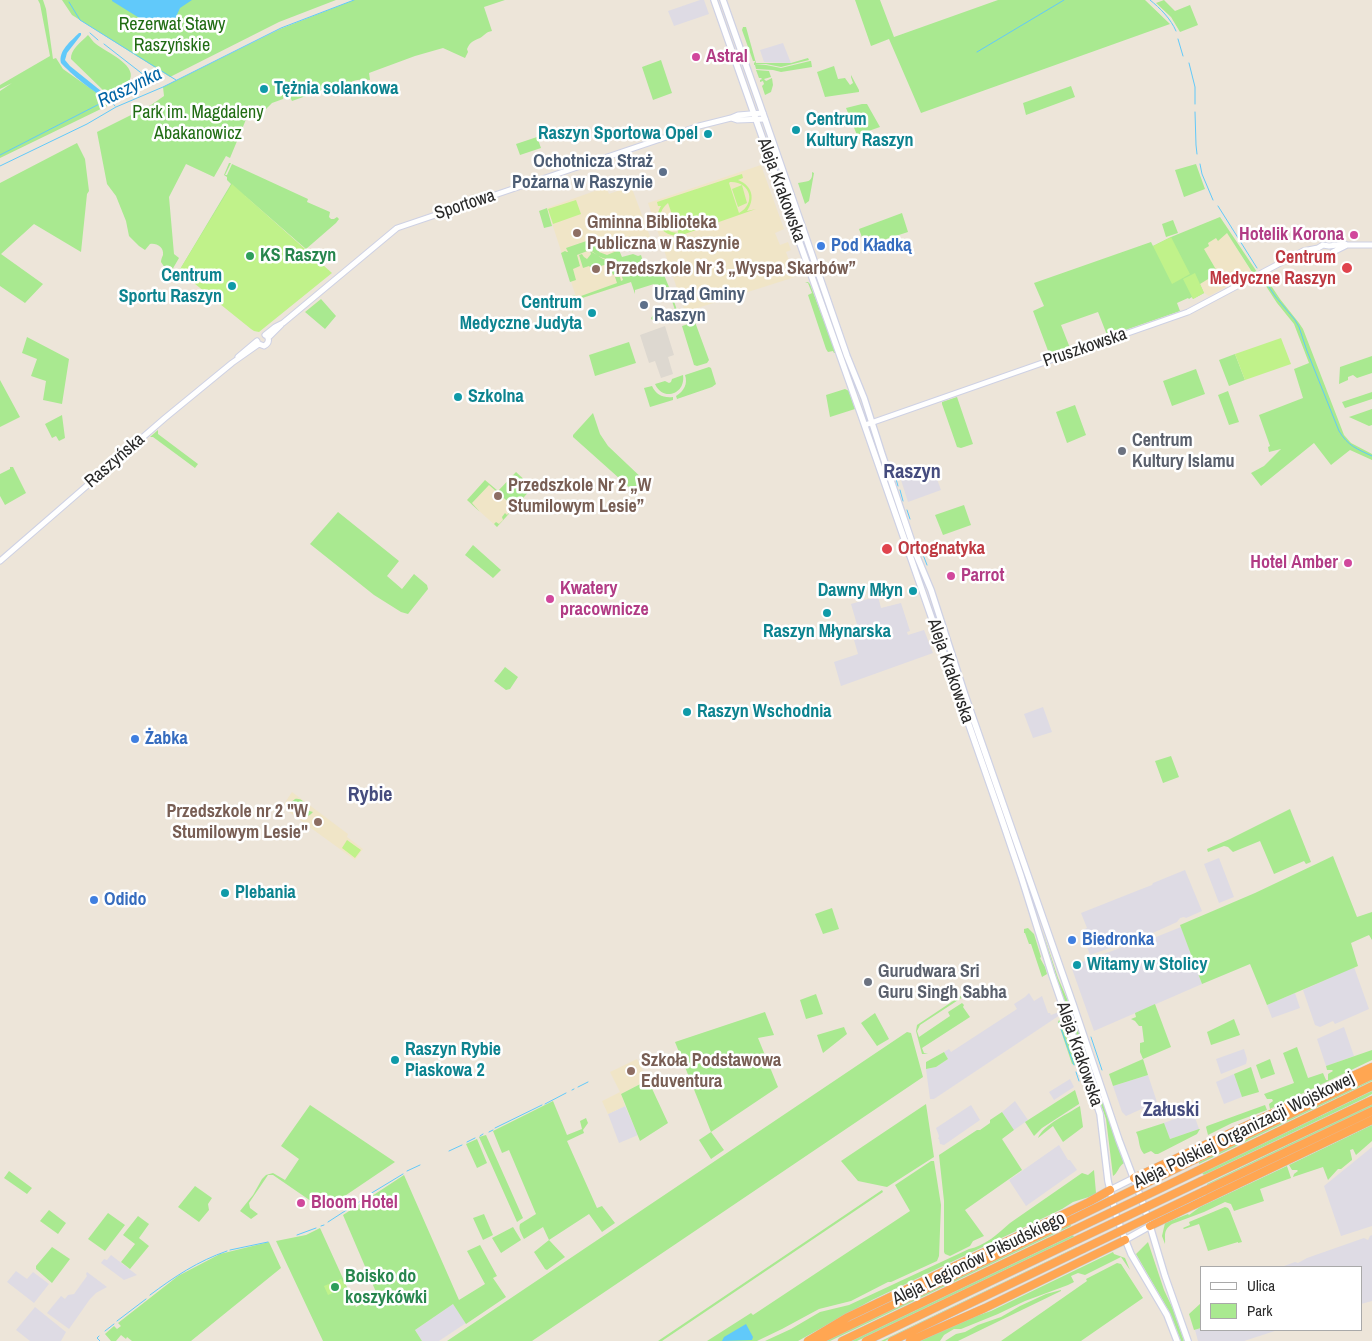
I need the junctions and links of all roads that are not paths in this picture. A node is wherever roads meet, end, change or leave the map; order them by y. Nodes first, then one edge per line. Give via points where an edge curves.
1 (714, 0) edge
2 (723, 0) edge
3 (753, 113) junction
4 (764, 116) junction
5 (731, 118) junction
6 (756, 120) junction
7 (1372, 245) edge
8 (1329, 246) junction
9 (1347, 246) junction
10 (1318, 248) junction
11 (1298, 254) junction
12 (1332, 254) junction
13 (1318, 256) junction
14 (267, 336) junction
15 (258, 343) junction
16 (872, 423) junction
17 (865, 425) junction
18 (0, 561) edge
19 (1372, 1067) edge
20 (1372, 1075) edge
21 (1372, 1086) edge
22 (1372, 1100) edge
23 (1372, 1110) edge
24 (1372, 1120) edge
25 (1134, 1178) junction
26 (1110, 1190) junction
27 (1128, 1204) joint
28 (1133, 1213) joint
29 (1150, 1226) junction
30 (1125, 1240) junction
31 (808, 1341) edge
32 (817, 1341) edge
33 (842, 1341) edge
34 (866, 1341) edge
35 (892, 1341) edge
36 (910, 1341) edge
37 (1177, 1341) edge
38 (1188, 1341) edge

1 - 3 main road, Aleja Krakowska
2 - 4 main road, Aleja Krakowska
3 - 4 street, Sportowa
3 - 5 street, Sportowa
3 - 6 main road, Aleja Krakowska
4 - 6 street, Sportowa
4 - 16 main road, Aleja Krakowska
5 - 6 street, Sportowa
5 - 14 street, Sportowa via 397,228
6 - 17 main road, Aleja Krakowska
7 - 9 street
8 - 9 street
8 - 10 street
8 - 12 street
9 - 12 street
10 - 11 street, Pruszkowska
10 - 13 street
11 - 13 street
11 - 16 street, Pruszkowska via 1184,314
12 - 13 street via 1325,260
14 - 15 street via 260,336
14 - 15 street via 267,344
15 - 18 street, Raszyńska via 242,352
16 - 17 street, Pruszkowska
16 - 25 main road, Aleja Krakowska
17 - 26 main road, Aleja Krakowska via 1100,1114
19 - 25 highway
20 - 32 highway, bridge
21 - 27 highway, Aleja Polskiej Organizacji Wojskowej, bridge
22 - 28 highway, Aleja Polskiej Organizacji Wojskowej, bridge
23 - 35 highway, bridge
24 - 29 highway
25 - 26 main road
25 - 29 main road, Aleja Krakowska
26 - 30 main road, Aleja Krakowska
26 - 31 highway via 848,1317
27 - 33 highway, Aleja Legionów Piłsudskiego, bridge
28 - 34 highway, Aleja Legionów Piłsudskiego, bridge
29 - 30 main road
29 - 38 main road, Aleja Krakowska
30 - 36 highway
30 - 37 main road, Aleja Krakowska via 1167,1315

